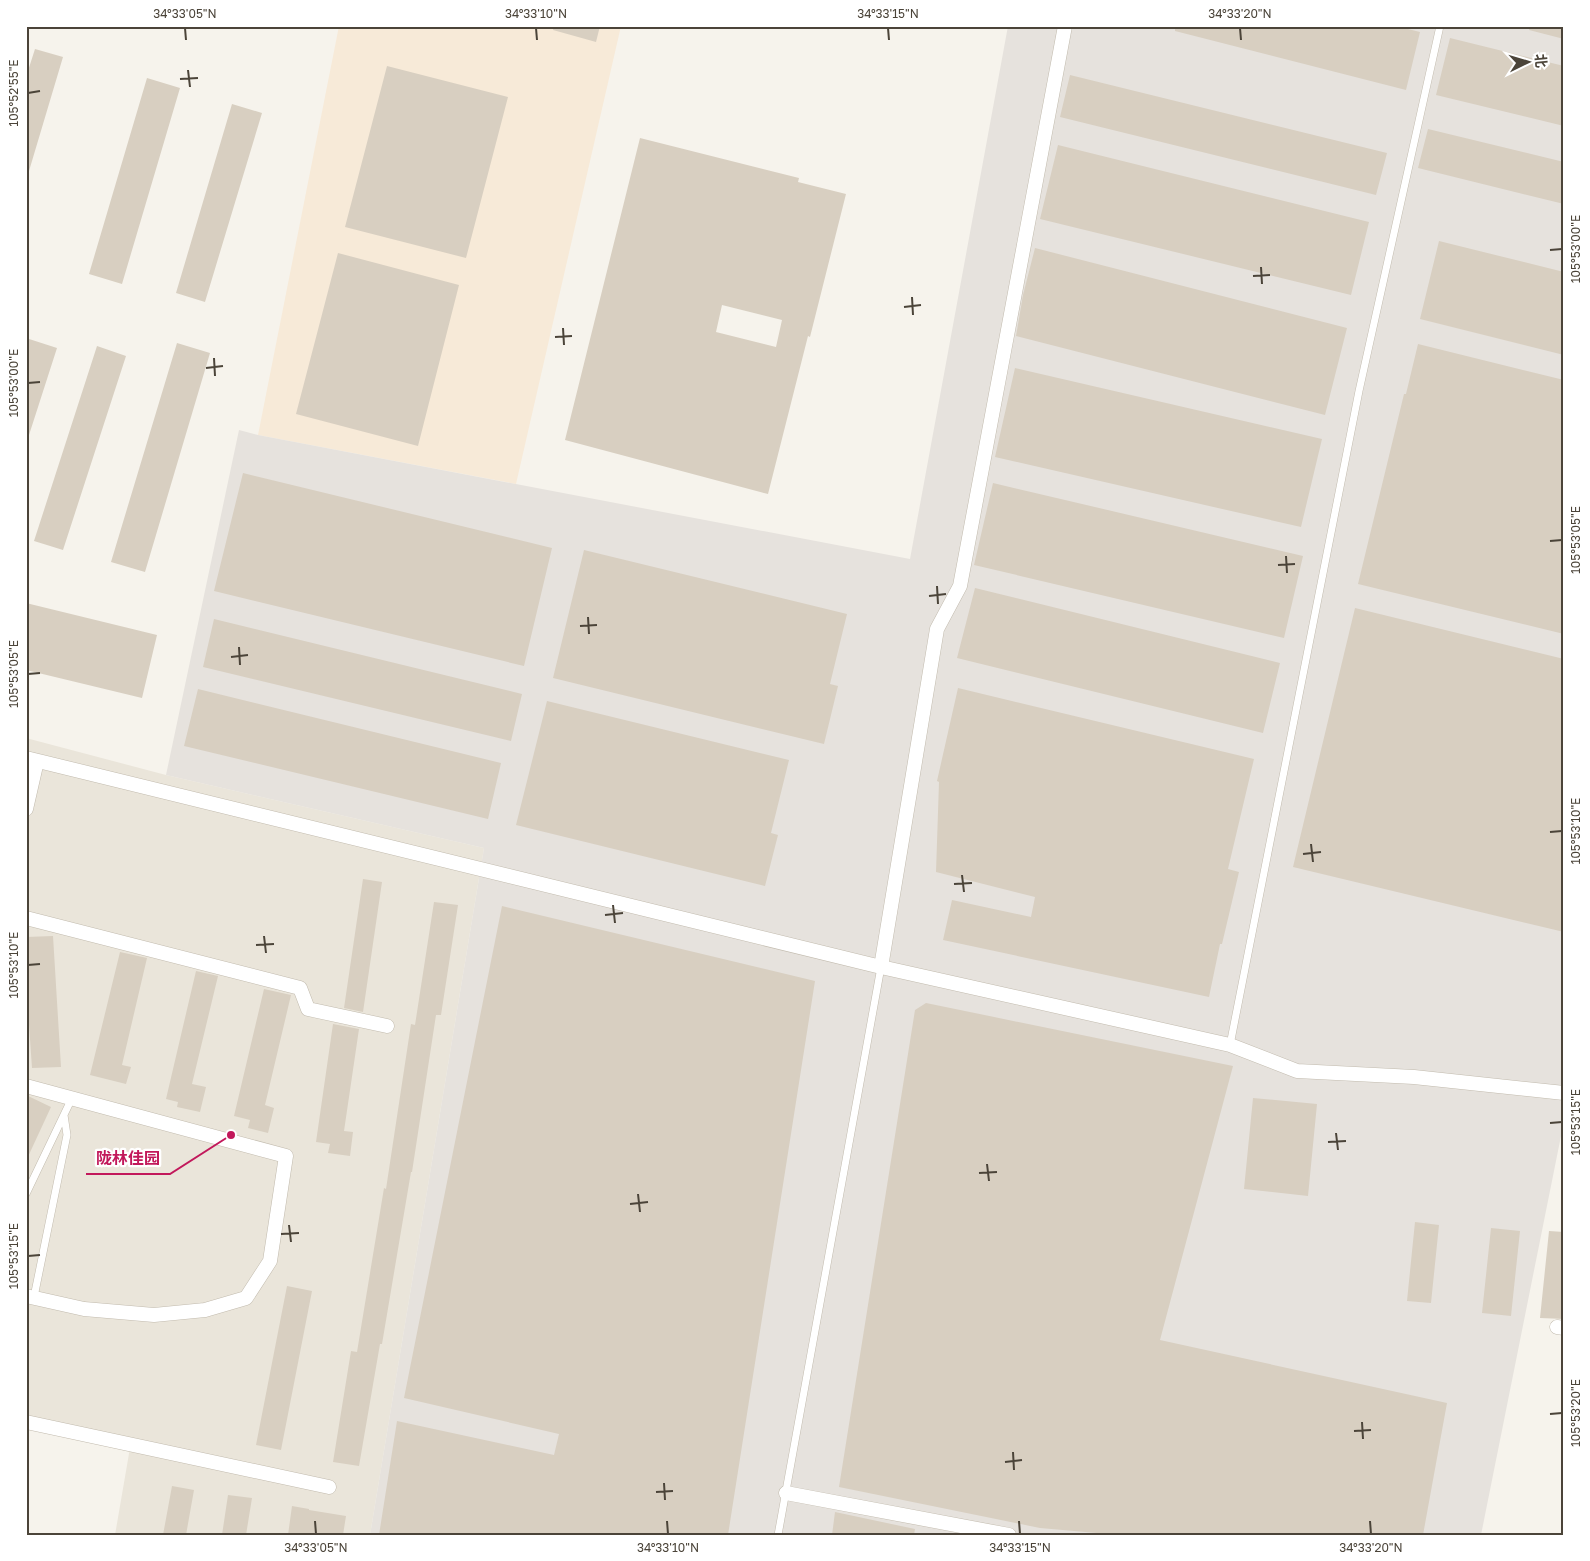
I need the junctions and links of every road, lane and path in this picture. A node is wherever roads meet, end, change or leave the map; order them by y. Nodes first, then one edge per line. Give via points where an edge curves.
1 (1065, 26) edge
2 (1440, 26) edge
3 (32, 760) edge
4 (26, 809) edge
5 (26, 918) edge
6 (881, 967) junction
7 (387, 1026) dead end
8 (1230, 1045) junction
9 (26, 1086) edge
10 (1564, 1093) edge
11 (72, 1098) junction
12 (64, 1115) junction
13 (26, 1194) edge
14 (30, 1296) edge
15 (26, 1422) edge
16 (329, 1486) dead end
17 (786, 1493) junction
18 (778, 1535) edge
19 (1009, 1535) edge

1 - 6 street via 960,586 937,629
2 - 8 lane via 1359,391
3 - 4 street
3 - 6 street
5 - 7 street via 300,988 308,1009
6 - 8 street
6 - 17 lane
8 - 10 street via 1297,1071 1414,1077
9 - 11 street
11 - 12 lane
11 - 14 street via 286,1156 270,1262 246,1298 205,1310 154,1315 84,1309
12 - 13 lane
12 - 14 lane via 67,1135
15 - 16 street
17 - 18 lane
17 - 19 street

